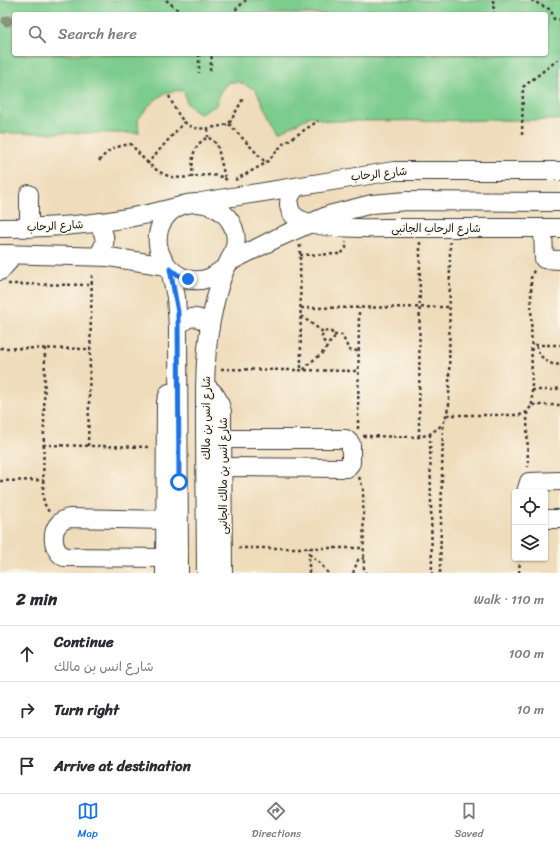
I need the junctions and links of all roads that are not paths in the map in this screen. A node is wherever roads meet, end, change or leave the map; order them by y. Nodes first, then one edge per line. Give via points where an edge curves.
1 (560, 171) edge
2 (296, 188) junction
3 (29, 194) dead end
4 (200, 202) junction
5 (560, 202) edge
6 (180, 206) junction
7 (97, 223) junction
8 (306, 225) junction
9 (0, 228) edge
10 (29, 228) junction
11 (551, 228) edge
12 (5, 254) edge
13 (94, 256) junction
14 (552, 259) edge
15 (228, 264) junction
16 (168, 268) junction
17 (0, 271) edge
18 (178, 327) junction
19 (210, 327) junction
20 (206, 378) junction
21 (179, 386) junction
22 (223, 439) junction
23 (223, 467) junction
24 (560, 481) edge
25 (530, 486) edge
26 (548, 519) edge
27 (560, 519) edge
28 (166, 520) junction
29 (165, 565) edge
30 (179, 573) edge
31 (206, 573) edge
32 (223, 573) edge

1 - 2 street, شارع الرحاب via 394,171
2 - 4 street, شارع الرحاب
2 - 8 street, شارع الرحاب الجانبى via 290,196 290,210
3 - 10 street
4 - 6 street
4 - 15 street via 218,209 232,224 234,253
5 - 8 street via 407,201 346,210
6 - 7 street, شارع الرحاب via 139,217
6 - 16 street via 164,219 158,238 160,253
7 - 10 street, شارع الرحاب
7 - 13 street via 105,236 105,243
8 - 11 street, شارع الرحاب الجانبى
8 - 15 street
9 - 10 street, شارع الرحاب
11 - 14 street
12 - 13 street
12 - 17 street via 8,262
13 - 16 street via 126,258
15 - 16 street via 209,278 199,280 188,279
15 - 19 street, شارع انس بن مالك via 216,296
16 - 18 street via 176,298
18 - 19 street via 182,322 194,317 200,318
18 - 21 street
19 - 20 street, شارع انس بن مالك
20 - 22 street, شارع انس بن مالك الجانبى via 219,400
20 - 31 street, شارع انس بن مالك
21 - 28 street via 174,387 167,397
21 - 30 street
22 - 23 street, شارع انس بن مالك الجانبى
22 - 23 street via 346,439 351,444 351,463 347,468
23 - 32 street, شارع انس بن مالك الجانبى
24 - 25 street
26 - 27 street
28 - 29 street
28 - 29 street via 70,518 58,523 55,529 55,548 64,557

